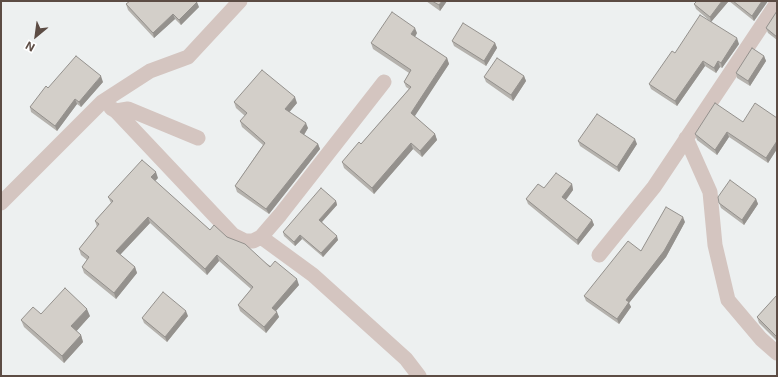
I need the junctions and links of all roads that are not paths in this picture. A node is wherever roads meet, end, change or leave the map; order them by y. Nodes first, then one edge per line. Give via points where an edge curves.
1 (240, 1) edge
2 (777, 3) edge
3 (384, 82) dead end
4 (102, 102) junction
5 (116, 110) junction
6 (198, 138) dead end
7 (686, 138) junction
8 (1, 203) edge
9 (261, 237) junction
10 (599, 254) dead end
11 (777, 352) edge
12 (419, 376) edge

1 - 4 street via 188,57 150,71
2 - 7 street
3 - 9 street
4 - 5 street
4 - 8 street
5 - 6 street via 128,109
5 - 9 street via 233,235 245,241
7 - 10 street via 642,202
7 - 11 street via 710,192 715,245 728,300 761,339
9 - 12 street via 313,276 406,359

